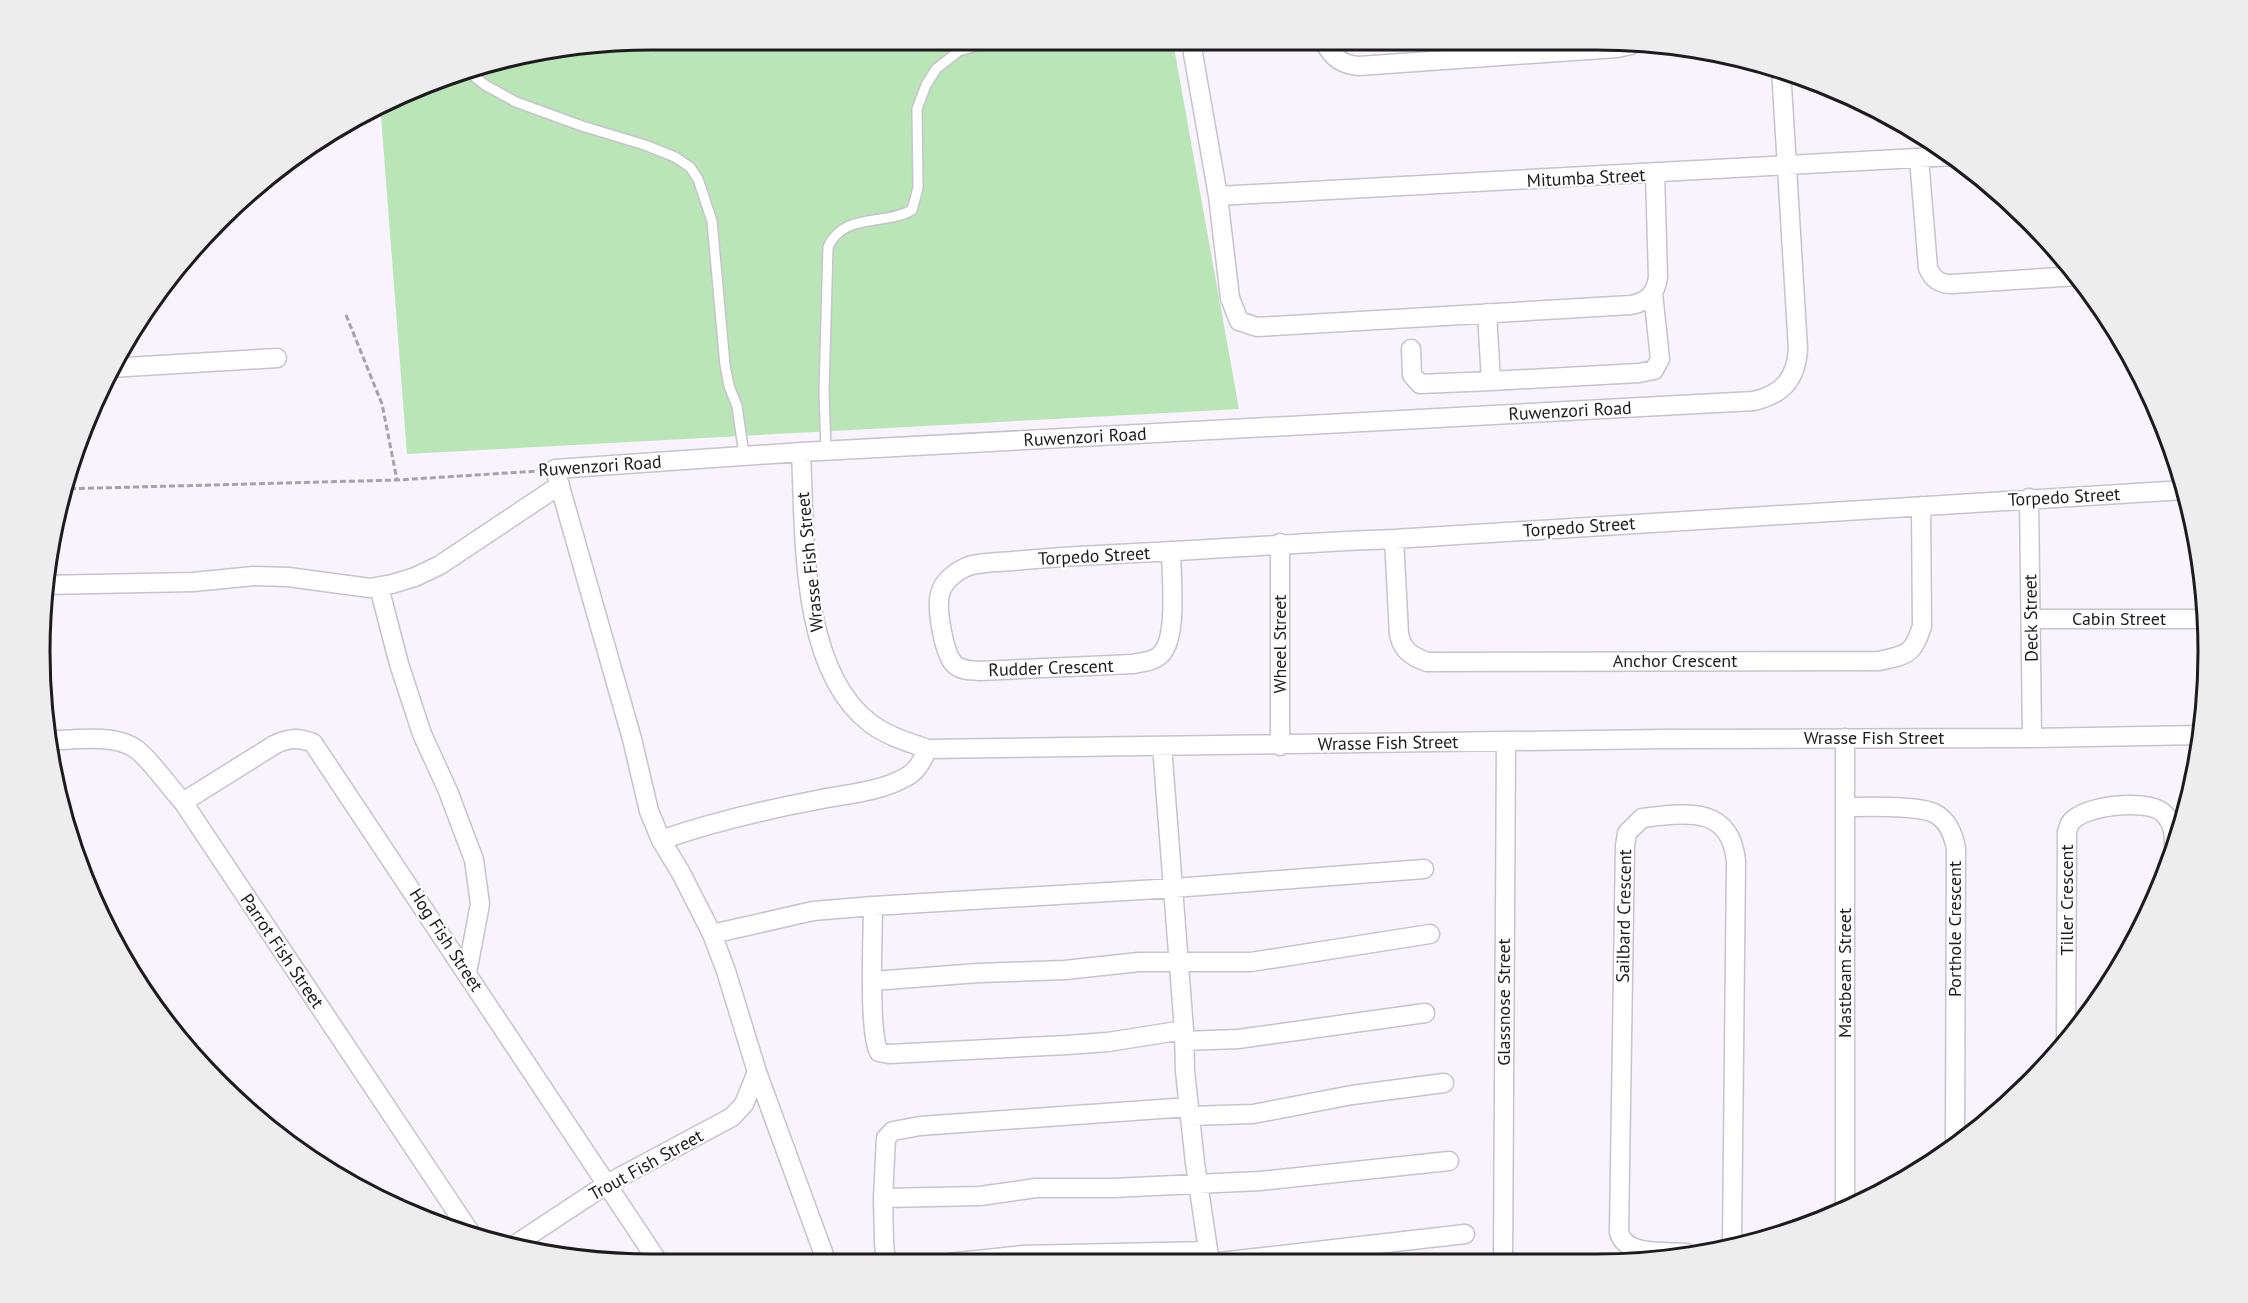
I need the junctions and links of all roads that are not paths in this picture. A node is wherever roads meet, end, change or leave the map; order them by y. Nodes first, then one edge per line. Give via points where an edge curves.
1 (962, 50) edge
2 (1192, 50) edge
3 (1329, 50) edge
4 (1588, 50) edge
5 (474, 76) edge
6 (1781, 79) edge
7 (1939, 157) edge
8 (1919, 158) junction
9 (1786, 167) junction
10 (1655, 174) junction
11 (1218, 196) junction
12 (2067, 277) edge
13 (1653, 293) junction
14 (1487, 314) junction
15 (1411, 349) dead end
16 (277, 358) dead end
17 (121, 367) edge
18 (1491, 381) junction
19 (826, 451) junction
20 (801, 452) junction
21 (744, 455) junction
22 (558, 477) junction
23 (2176, 490) edge
24 (2029, 498) junction
25 (1921, 506) junction
26 (1394, 539) junction
27 (1281, 543) junction
28 (1170, 551) junction
29 (973, 565) joint
30 (54, 585) edge
31 (379, 586) junction
32 (2032, 619) junction
33 (2197, 619) edge
34 (2192, 735) edge
35 (1845, 738) junction
36 (2032, 738) junction
37 (57, 740) edge
38 (1506, 741) junction
39 (1162, 746) junction
40 (1280, 746) junction
41 (928, 749) junction
42 (183, 802) junction
43 (1845, 807) junction
44 (2172, 827) edge
45 (662, 840) junction
46 (1424, 869) dead end
47 (1174, 888) junction
48 (873, 906) junction
49 (712, 933) junction
50 (1430, 934) dead end
51 (1177, 962) junction
52 (467, 973) junction
53 (873, 981) junction
54 (1425, 1013) dead end
55 (2066, 1028) edge
56 (1184, 1036) junction
57 (757, 1072) junction
58 (1444, 1083) dead end
59 (1189, 1112) junction
60 (1955, 1135) edge
61 (1449, 1161) dead end
62 (1197, 1183) junction
63 (608, 1184) junction
64 (883, 1198) junction
65 (1845, 1200) edge
66 (463, 1224) edge
67 (1465, 1234) dead end
68 (1732, 1238) edge
69 (523, 1239) edge
70 (1649, 1251) edge
71 (654, 1254) edge
72 (824, 1254) edge
73 (885, 1254) edge
74 (1209, 1254) edge
75 (1261, 1254) edge
76 (1503, 1254) edge

1 - 19 lane via 936,69 917,109 918,188 912,210 901,216 853,224 833,236 828,247
2 - 11 street
3 - 4 street via 1337,59 1359,66
5 - 21 lane via 516,102 645,145 690,167 712,221 725,365 737,406
6 - 9 street, Ruwenzori Road
7 - 8 street, Mitumba Street
8 - 9 street, Mitumba Street
8 - 12 street via 1928,268 1935,279 1952,284
9 - 10 street, Mitumba Street
9 - 19 street, Ruwenzori Road via 1797,359 1785,385 1763,399
10 - 11 street, Mitumba Street
10 - 13 street via 1658,278
11 - 14 street via 1230,298 1239,321 1257,327
13 - 14 street via 1637,304
13 - 18 street via 1660,359 1654,370
14 - 18 street
15 - 18 street via 1412,375 1420,384
16 - 17 street
19 - 20 street, Ruwenzori Road
20 - 21 street, Ruwenzori Road
20 - 41 street, Wrasse Fish Street via 809,587 818,642 829,670 845,697 869,722
21 - 22 street, Ruwenzori Road
22 - 31 street via 440,565 415,577
22 - 45 street via 649,812
23 - 24 street, Torpedo Street
24 - 25 street, Torpedo Street
24 - 32 street, Deck Street
25 - 26 street, Torpedo Street
25 - 26 street, Anchor Crescent via 1922,626 1916,645 1902,656 1880,661 1427,662 1402,646
26 - 27 street, Torpedo Street
27 - 28 street, Torpedo Street
27 - 40 street, Wheel Street
28 - 29 street, Torpedo Street
28 - 29 street, Rudder Crescent via 1172,629 1168,642 1162,655 1132,664 980,671 955,665 944,639 940,593 958,570
30 - 31 street via 170,583 254,576
31 - 52 street via 422,734 474,860 480,904
32 - 33 street, Cabin Street
32 - 36 street, Deck Street
34 - 36 street, Wrasse Fish Street
35 - 36 street, Wrasse Fish Street
35 - 38 street, Wrasse Fish Street
35 - 43 street, Mastbeam Street
37 - 42 street, Parrot Fish Street via 95,738 135,748
38 - 40 street, Wrasse Fish Street
38 - 76 street, Glassnose Street
39 - 40 street, Wrasse Fish Street
39 - 41 street, Wrasse Fish Street
39 - 47 street
41 - 45 street via 917,770 893,783 752,813
42 - 52 street, Hog Fish Street via 286,739 300,738 313,743
42 - 66 street, Parrot Fish Street
43 - 60 street, Porthole Crescent via 1934,813 1952,834 1956,848
43 - 65 street, Mastbeam Street
44 - 55 street, Tiller Crescent via 2160,811 2134,804 2087,812 2071,822 2067,831
45 - 49 street
46 - 47 street
47 - 48 street
47 - 51 street
48 - 49 street via 813,911
48 - 53 street
49 - 57 street
50 - 51 street via 1251,962
51 - 53 street
51 - 56 street
52 - 63 street, Hog Fish Street
53 - 56 street via 876,1042 883,1053 1067,1046
54 - 56 street via 1238,1039
56 - 59 street
57 - 63 street, Trout Fish Street via 744,1104 732,1118
57 - 72 street
58 - 59 street via 1253,1114
59 - 62 street
59 - 64 street via 906,1127 886,1138
61 - 62 street via 1260,1181
62 - 64 street
62 - 74 street
63 - 69 street, Trout Fish Street
63 - 71 street, Hog Fish Street
64 - 73 street
67 - 75 street
68 - 70 street, Sailbard Crescent via 1734,846 1727,831 1716,821 1695,816 1642,818 1627,832 1625,846 1619,1232 1625,1244

